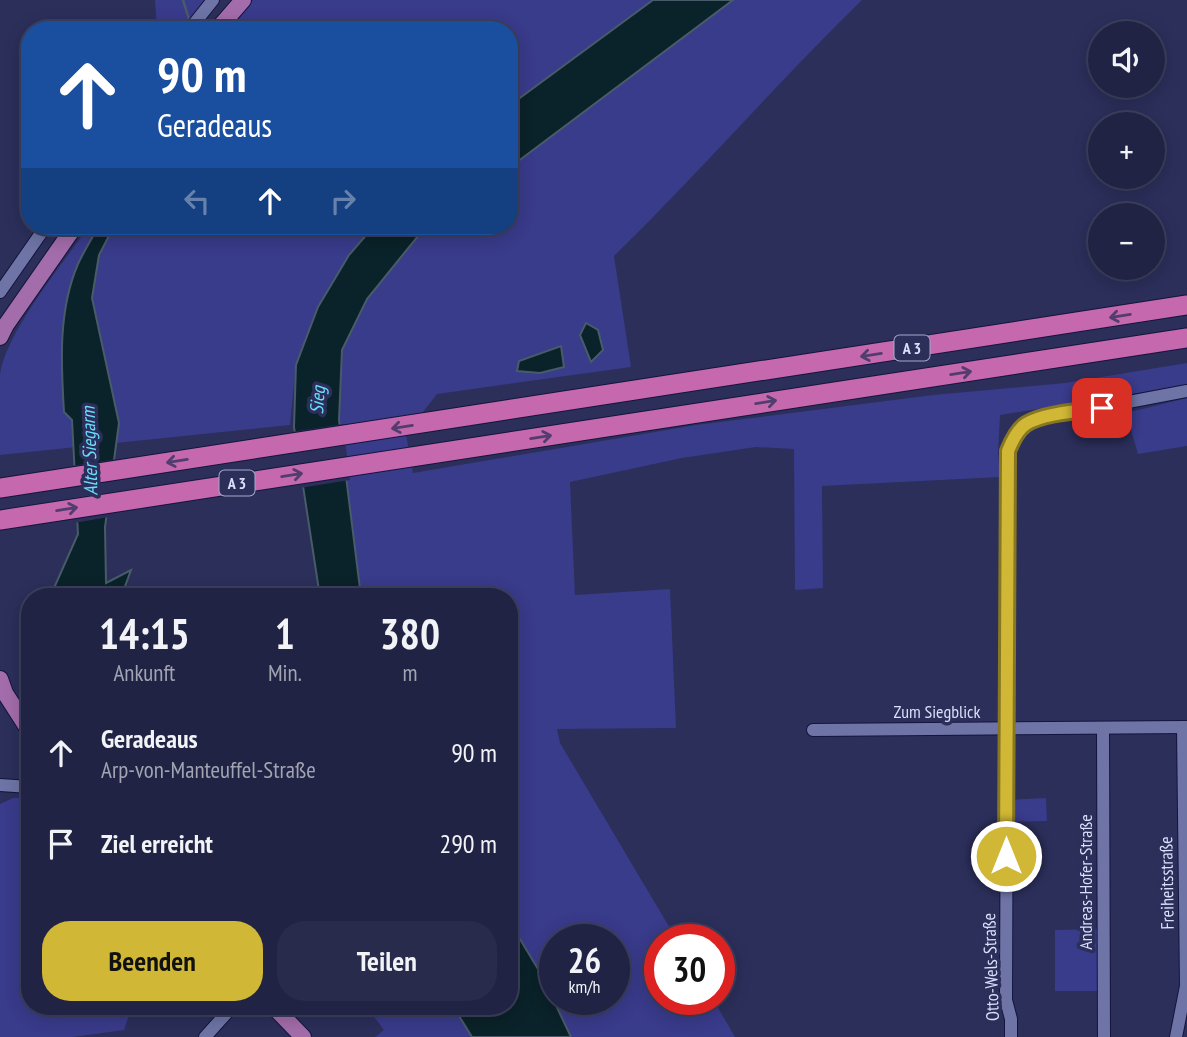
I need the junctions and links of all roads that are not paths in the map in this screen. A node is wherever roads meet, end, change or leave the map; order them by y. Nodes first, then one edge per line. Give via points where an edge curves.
1 (213, 0) edge
2 (243, 0) edge
3 (196, 21) edge
4 (225, 21) edge
5 (40, 235) edge
6 (69, 235) edge
7 (0, 292) edge
8 (1187, 306) edge
9 (0, 337) edge
10 (1187, 338) edge
11 (1187, 391) edge
12 (0, 488) edge
13 (0, 520) edge
14 (0, 679) edge
15 (21, 718) edge
16 (1185, 727) edge
17 (1103, 728) junction
18 (1005, 729) junction
19 (813, 730) dead end
20 (0, 785) edge
21 (21, 787) edge
22 (225, 1015) edge
23 (282, 1015) edge
24 (205, 1037) edge
25 (303, 1037) edge
26 (1011, 1037) edge
27 (1104, 1037) edge
28 (1176, 1037) edge

1 - 3 street
2 - 4 main road
5 - 7 street
6 - 9 main road
8 -> 12 highway, A 3
13 -> 10 highway, A 3
11 - 18 street, Otto-Wels-Straße via 1039,419 1026,424 1011,443 1006,486
14 - 15 main road
16 - 17 street, Zum Siegblick
16 - 28 street, Freiheitsstraße via 1186,986
17 - 18 street, Zum Siegblick
17 - 27 street, Andreas-Hofer-Straße
18 - 19 street, Zum Siegblick
18 - 26 street, Otto-Wels-Straße via 1006,1000
20 - 21 street
22 - 24 street
23 - 25 main road

